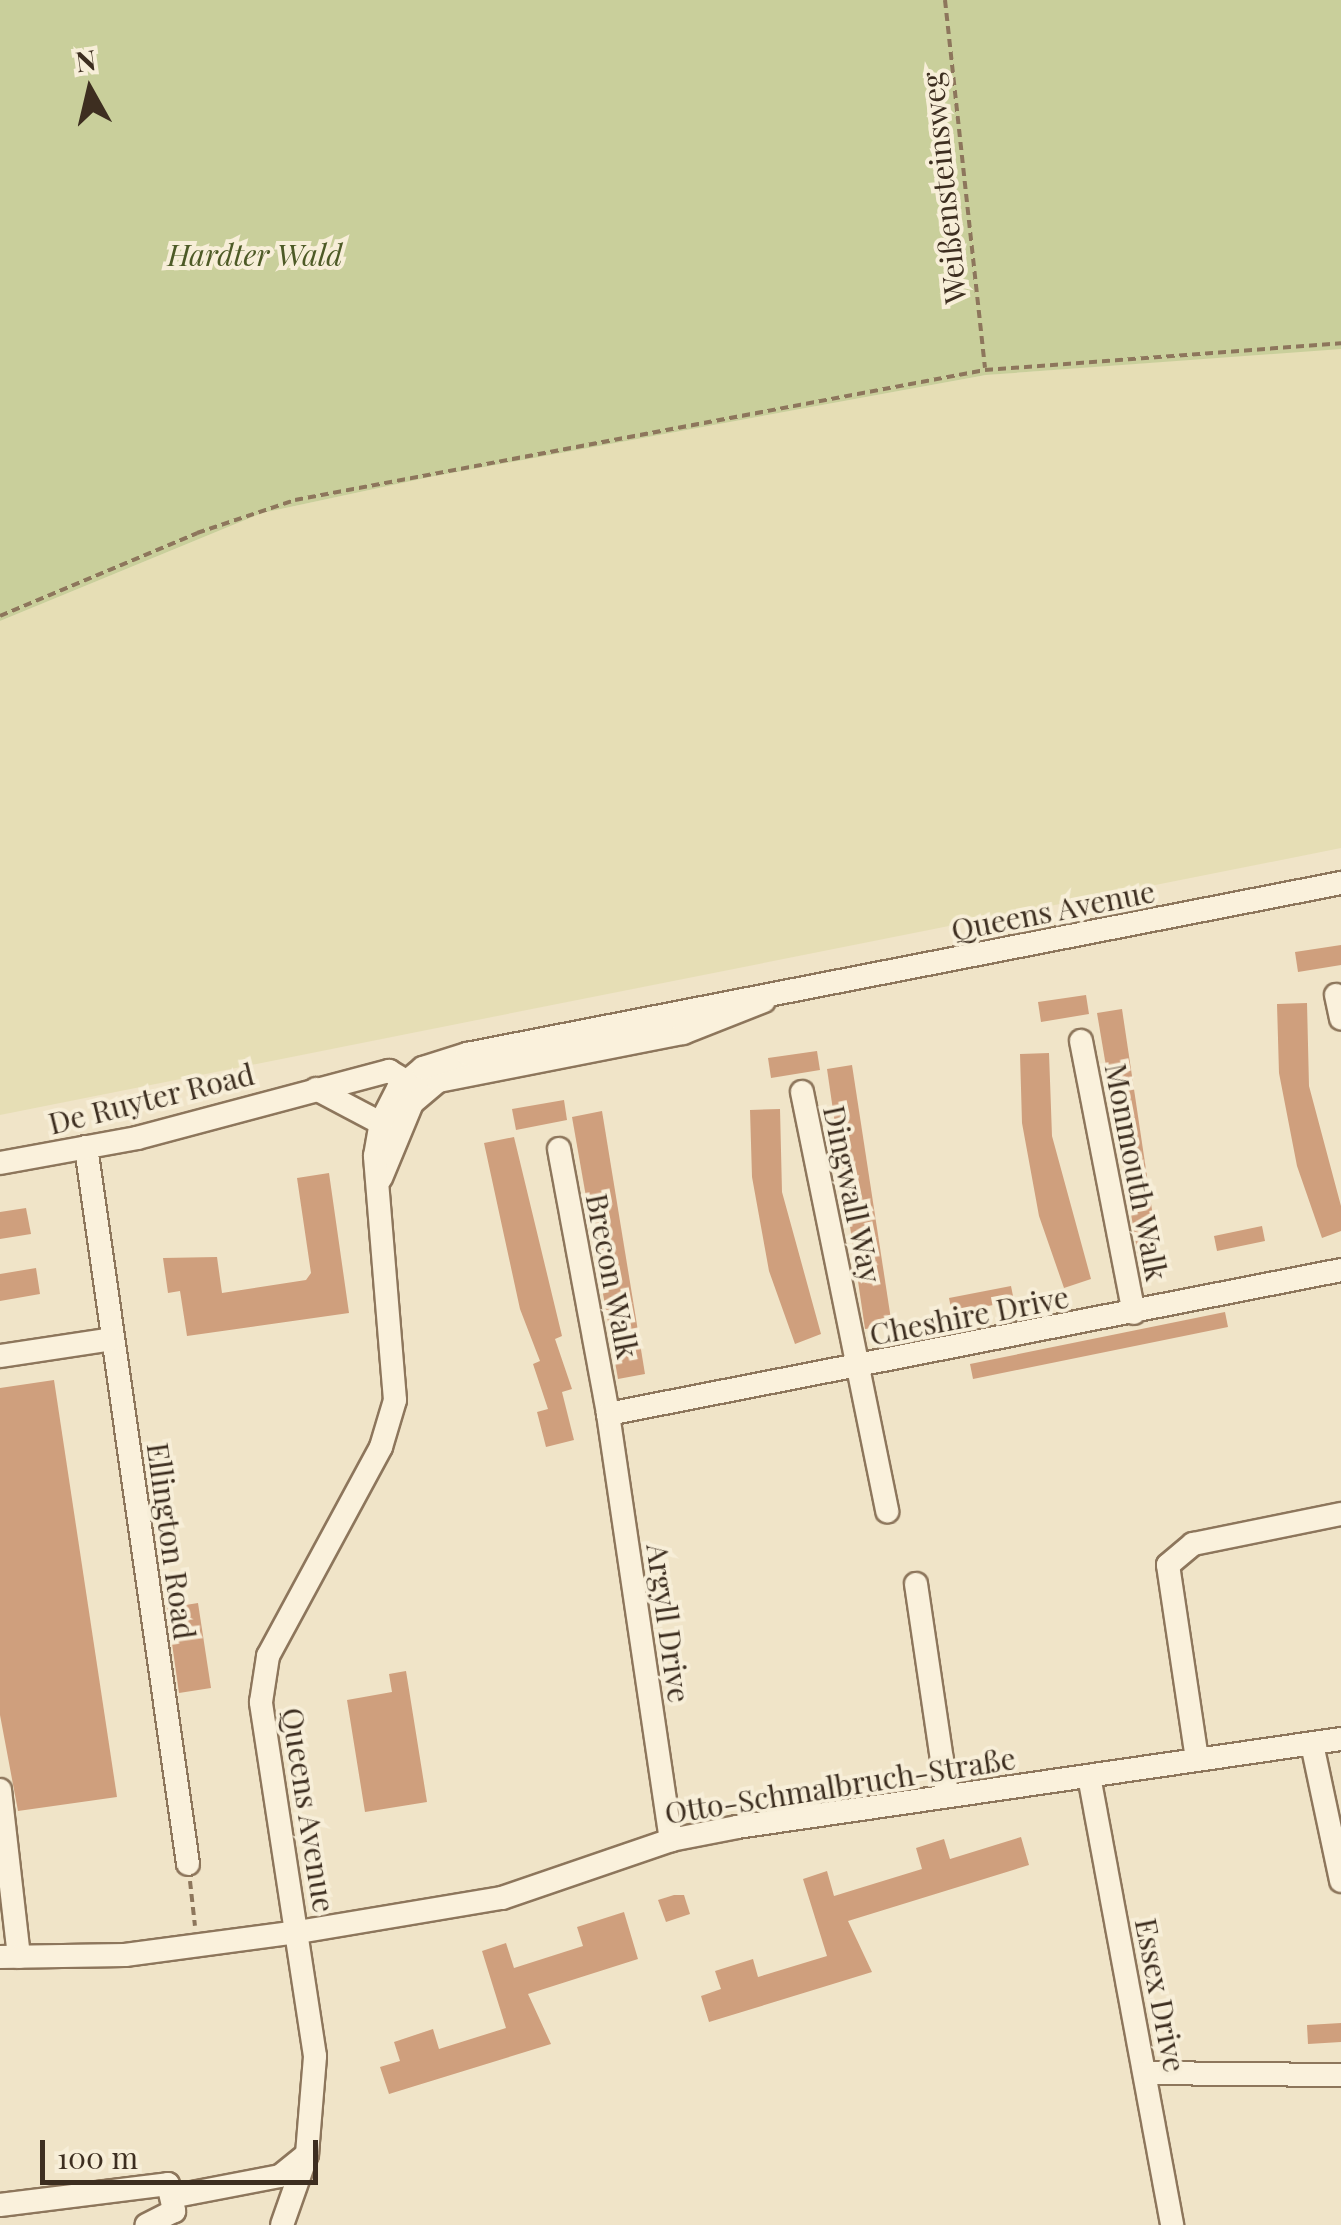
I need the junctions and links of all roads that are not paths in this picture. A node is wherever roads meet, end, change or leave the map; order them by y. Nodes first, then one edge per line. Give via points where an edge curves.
1 (1341, 883) edge
2 (1082, 1042) dead end
3 (415, 1086) junction
4 (316, 1089) junction
5 (802, 1092) dead end
6 (390, 1127) junction
7 (86, 1147) junction
8 (559, 1149) dead end
9 (0, 1164) edge
10 (1341, 1270) edge
11 (1134, 1314) junction
12 (112, 1339) junction
13 (0, 1356) edge
14 (858, 1366) junction
15 (608, 1414) junction
16 (888, 1512) dead end
17 (1341, 1514) edge
18 (916, 1584) dead end
19 (1341, 1739) edge
20 (1312, 1744) junction
21 (1197, 1759) junction
22 (1089, 1776) junction
23 (0, 1790) edge
24 (947, 1794) junction
25 (671, 1840) junction
26 (188, 1864) road end
27 (1341, 1881) edge
28 (298, 1932) junction
29 (9, 1957) edge
30 (1145, 2073) junction
31 (1341, 2076) edge
32 (307, 2154) junction
33 (176, 2196) junction
34 (0, 2205) edge
35 (146, 2225) edge
36 (282, 2225) edge
37 (1172, 2225) edge

1 - 3 lane, Queens Avenue via 776,995 708,1026
2 - 11 lane, Monmouth Walk
3 - 4 lane, De Ruyter Road via 389,1071
3 - 6 lane, Queens Avenue
4 - 6 lane
4 - 7 lane, De Ruyter Road
5 - 14 lane, Dingwall Way
6 - 28 lane, Queens Avenue via 377,1191 395,1400 381,1447 268,1656 260,1702
7 - 9 lane, De Ruyter Road
7 - 12 lane, Ellington Road
8 - 15 lane, Brecon Walk
10 - 11 lane, Cheshire Drive
11 - 14 lane, Cheshire Drive
12 - 13 lane
12 - 26 lane, Ellington Road
14 - 15 lane, Cheshire Drive
14 - 16 lane, Dingwall Way
15 - 25 lane, Argyll Drive
17 - 21 lane via 1193,1544 1168,1565
18 - 24 lane
19 - 20 lane, Otto-Schmalbruch-Straße
20 - 21 lane, Otto-Schmalbruch-Straße
20 - 27 lane
21 - 22 lane, Otto-Schmalbruch-Straße
22 - 24 lane, Otto-Schmalbruch-Straße
22 - 30 lane, Essex Drive
23 - 29 lane
24 - 25 lane, Otto-Schmalbruch-Straße
25 - 28 lane, Otto-Schmalbruch-Straße via 502,1898
28 - 29 lane, Otto-Schmalbruch-Straße via 198,1946
28 - 32 lane, Queens Avenue via 315,2056
30 - 31 lane
30 - 37 lane, Essex Drive
32 - 33 lane via 280,2176
32 - 36 lane, Queens Avenue
33 - 34 lane via 158,2182
33 - 35 lane via 174,2211

